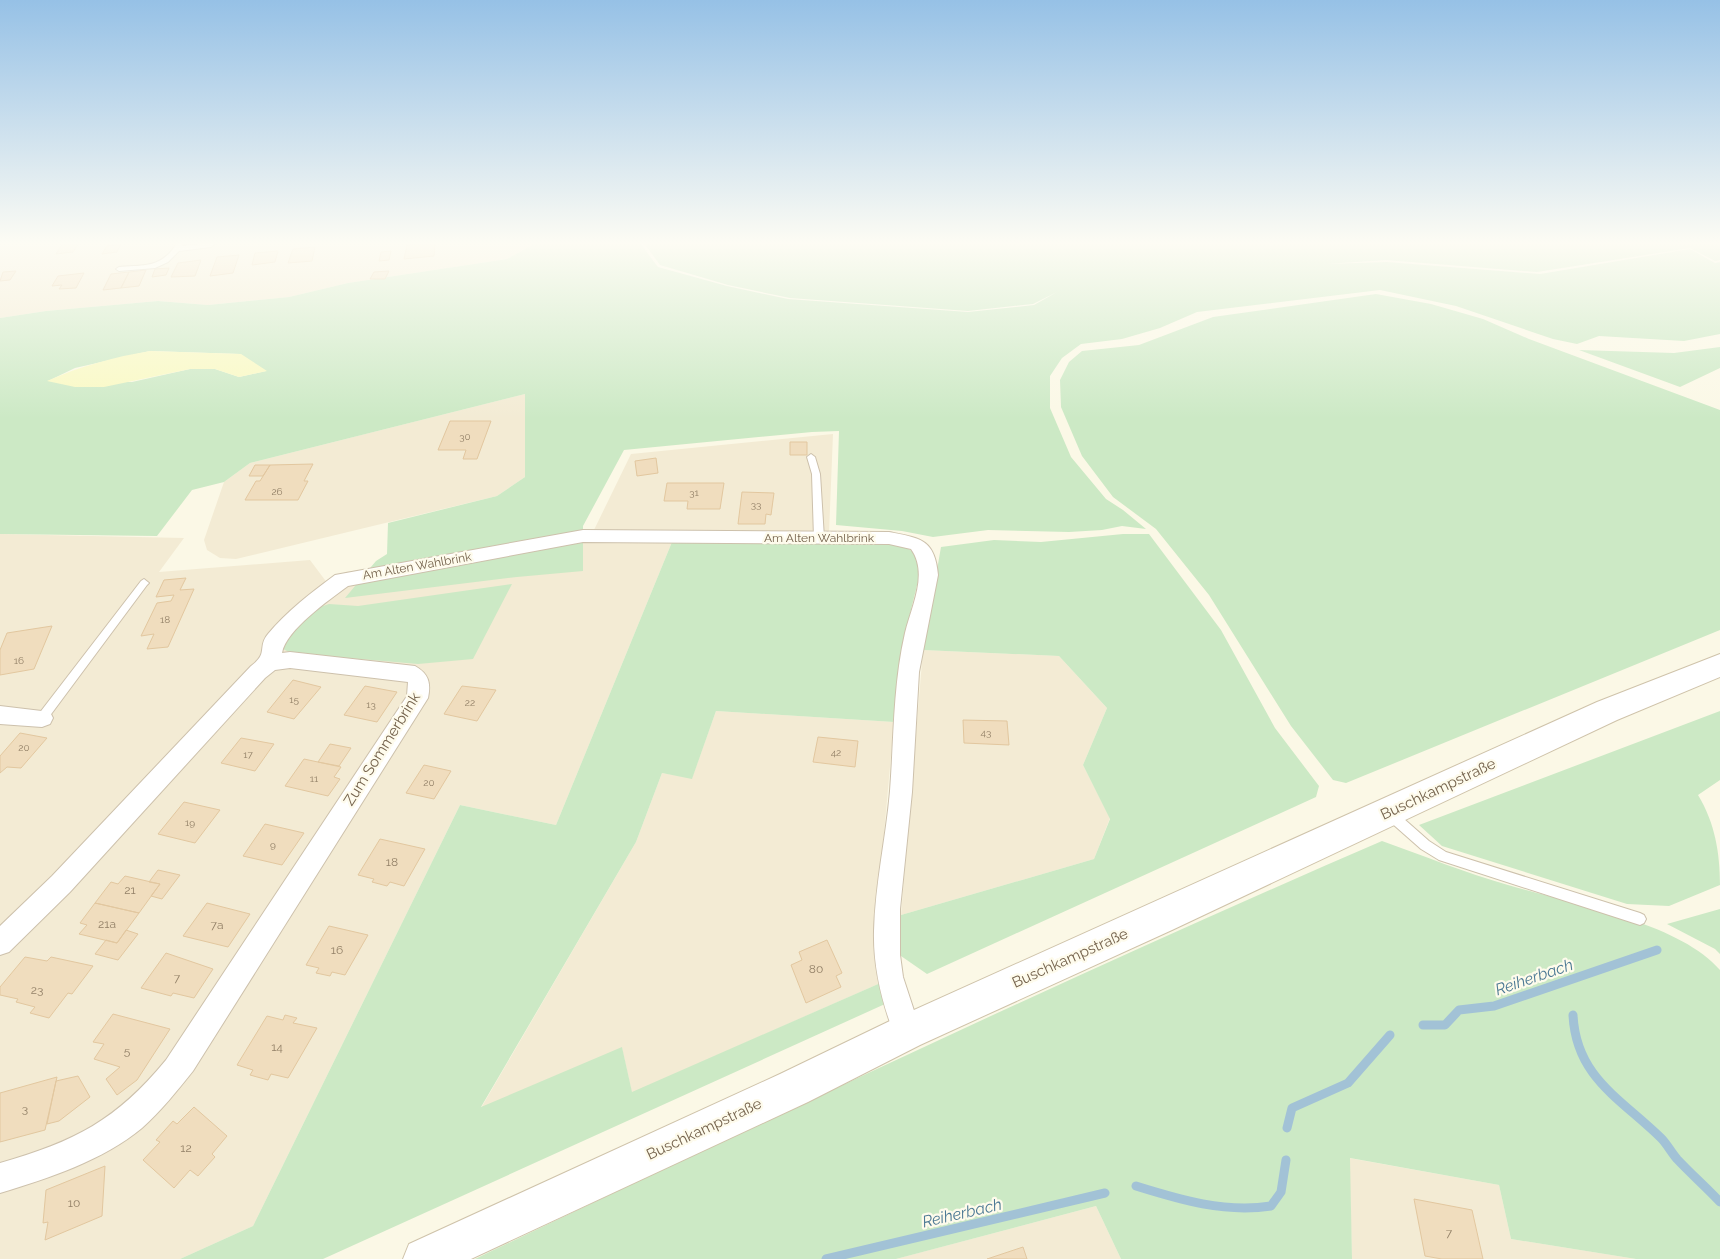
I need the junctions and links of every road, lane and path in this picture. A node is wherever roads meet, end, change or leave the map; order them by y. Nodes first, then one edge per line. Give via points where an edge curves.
1 (811, 457) dead end
2 (820, 538) junction
3 (144, 583) dead end
4 (270, 663) junction
5 (1720, 665) edge
6 (0, 715) edge
7 (42, 718) joint
8 (1388, 813) junction
9 (1640, 918) dead end
10 (0, 943) edge
11 (907, 1032) junction
12 (0, 1178) edge
13 (424, 1259) edge

1 - 2 lane via 816,474
2 - 4 street, Am Alten Wahlbrink via 583,536 359,576 342,580 328,590 274,640
2 - 11 street, Am Alten Wahlbrink via 905,540 917,544 930,563 914,634 906,698 897,834 889,896 887,949 890,976
3 - 7 lane
4 - 10 street via 258,672 61,884
4 - 12 street, Zum Sommerbrink via 290,660 408,672 417,677 420,686 417,698 183,1061 155,1095 123,1124 84,1148 33,1169
5 - 8 main road, Buschkampstraße via 1607,710
6 - 7 street
8 - 9 lane via 1443,856
8 - 11 main road, Buschkampstraße
11 - 13 main road, Buschkampstraße

